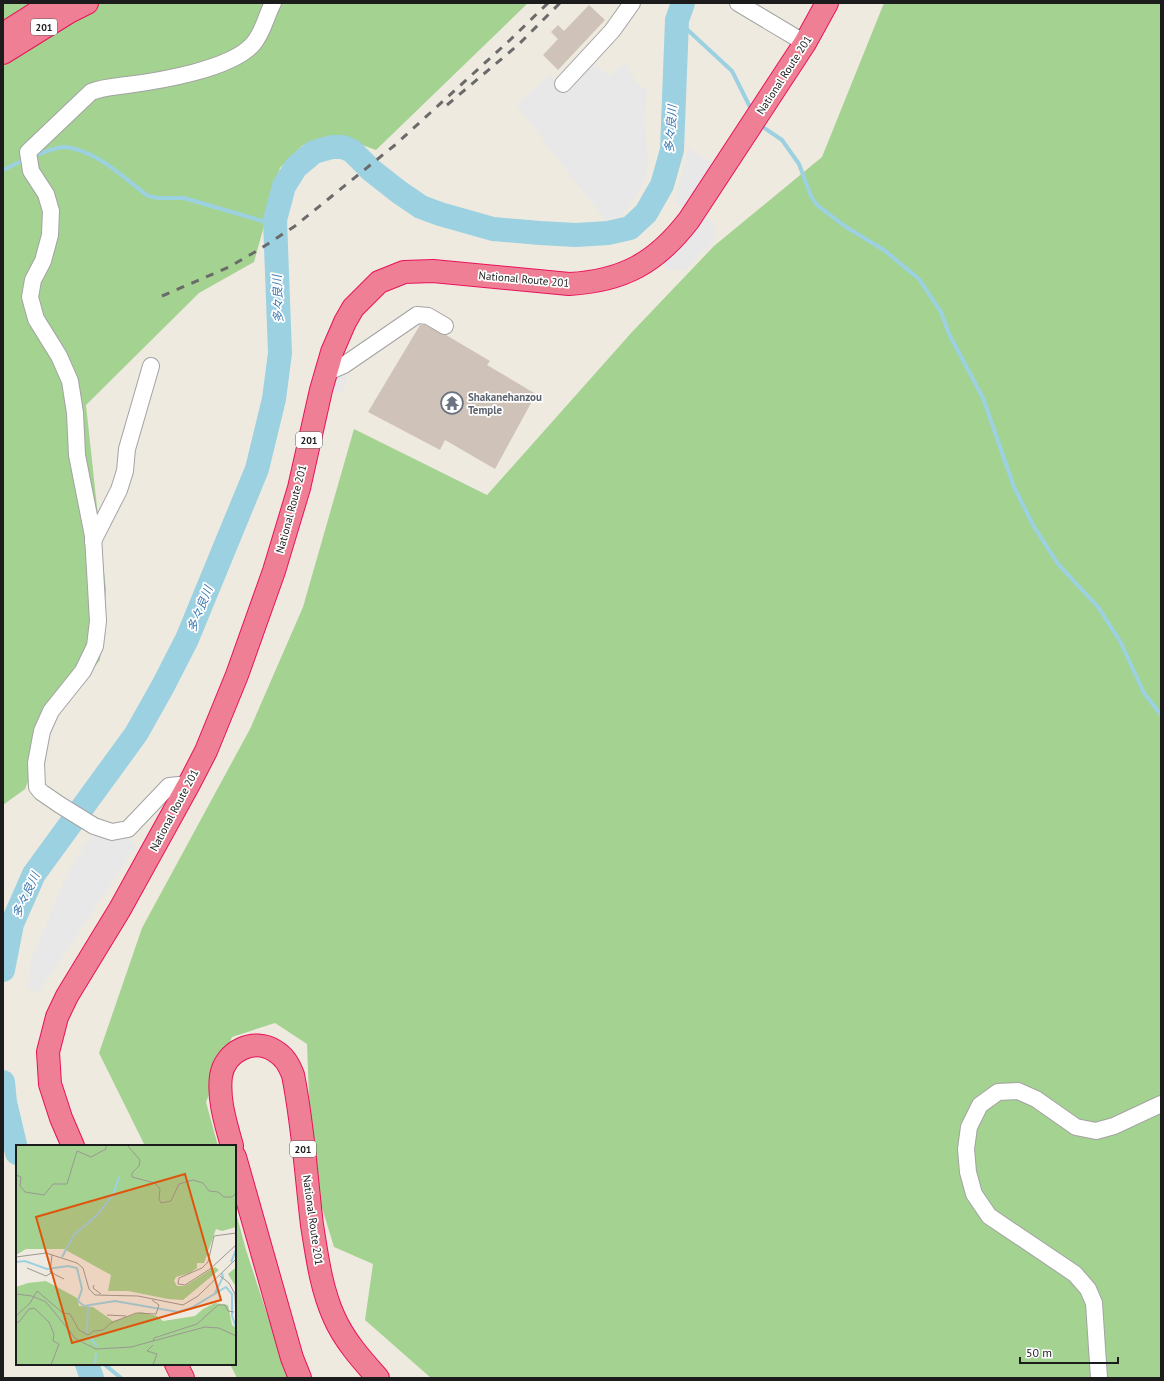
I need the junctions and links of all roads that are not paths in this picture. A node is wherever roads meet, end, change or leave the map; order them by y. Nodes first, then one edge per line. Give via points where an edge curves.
1 (52, 3) edge
2 (86, 3) edge
3 (273, 3) edge
4 (632, 3) edge
5 (738, 3) edge
6 (827, 3) edge
7 (3, 34) edge
8 (805, 43) junction
9 (3, 53) edge
10 (563, 84) dead end
11 (445, 326) dead end
12 (151, 366) dead end
13 (326, 373) junction
14 (93, 541) junction
15 (189, 784) junction
16 (1161, 1104) edge
17 (74, 1145) edge
18 (232, 1145) edge
19 (236, 1161) edge
20 (176, 1365) edge
21 (183, 1378) edge
22 (300, 1378) edge
23 (378, 1378) edge
24 (1099, 1378) edge

1 - 7 highway, 201
2 - 9 highway, 201
3 - 14 street via 255,42 248,50 228,62 162,80 104,87 91,92 28,152 31,171 46,194 51,211 50,235 43,261 33,280 30,297 36,319 59,356 70,381 77,455
4 - 10 street via 612,31
5 - 8 street
6 - 8 highway, National Route 201 / 201
8 - 13 highway, National Route 201 / 201 via 688,220 675,238 648,262 610,278 569,284 433,271 404,272 379,282 353,308 337,338
11 - 13 street via 428,316 418,314 344,365
12 - 14 street via 127,449 125,471 119,490
13 - 15 highway, National Route 201 / 201 via 298,488 274,571 238,675
14 - 15 street via 98,621 95,646 83,670 51,712 42,731 36,763 37,787 94,826 112,832 128,829 169,786
15 - 17 highway, National Route 201 / 201 via 57,1017 48,1052 50,1084
16 - 24 street via 1114,1126 1096,1131 1076,1127 1036,1099 1018,1091 998,1092 980,1105 969,1127 966,1149 968,1172 974,1194 989,1216 1075,1274 1088,1289 1094,1303
18 - 23 highway, National Route 201 / 201 via 222,1104 222,1075 227,1062 233,1054 248,1046 258,1045 275,1050 289,1064 294,1075 317,1256 325,1292 334,1317 344,1334
19 - 22 highway
20 - 21 highway

